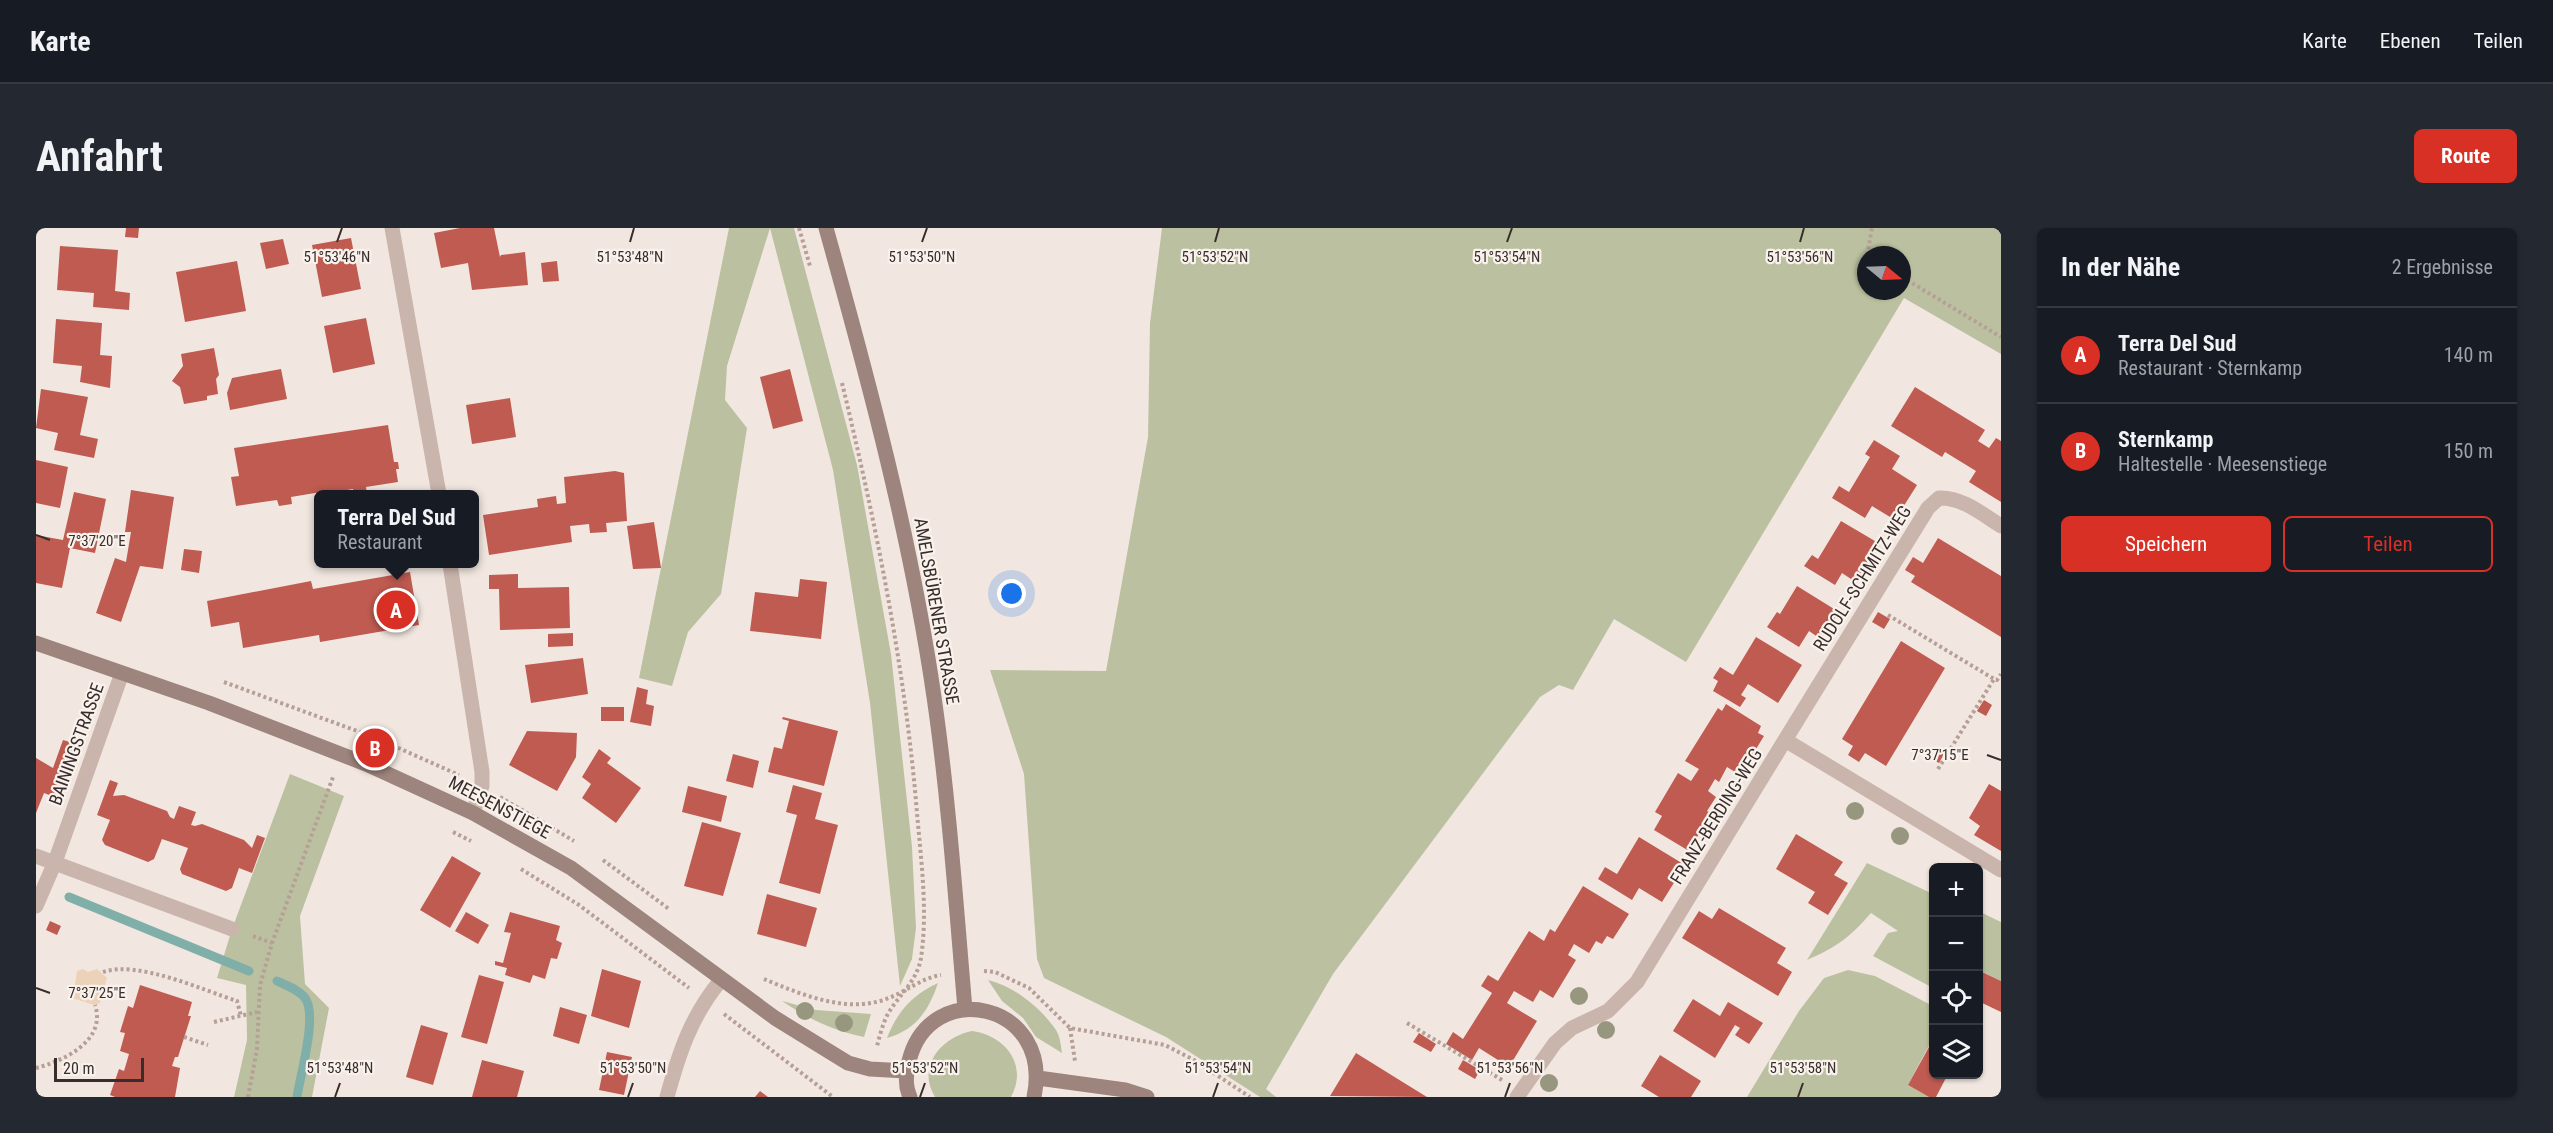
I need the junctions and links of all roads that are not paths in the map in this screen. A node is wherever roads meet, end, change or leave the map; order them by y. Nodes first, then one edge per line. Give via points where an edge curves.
1 (392, 228) edge
2 (826, 228) edge
3 (438, 490) edge
4 (2001, 526) edge
5 (451, 568) edge
6 (36, 643) edge
7 (122, 674) junction
8 (1785, 741) junction
9 (473, 813) junction
10 (36, 856) edge
11 (55, 862) junction
12 (2001, 870) edge
13 (36, 906) edge
14 (232, 929) dead end
15 (721, 980) junction
16 (965, 1009) junction
17 (906, 1071) junction
18 (1038, 1078) junction
19 (1519, 1094) edge
20 (667, 1097) edge
21 (910, 1097) edge
22 (1034, 1097) edge
23 (1147, 1097) edge

1 - 3 street
2 - 16 street, AMELSBÜRENER STRASSE via 862,354 900,512 934,696 948,805
4 - 8 street, RUDOLF-SCHMITZ-WEG via 1950,497 1939,498 1928,508
5 - 9 street via 479,750 482,786
6 - 7 street, MEESENSTIEGE
7 - 9 street, MEESENSTIEGE via 356,760
7 - 11 street, BAININGSTRASSE
8 - 12 street, FRANZ-BERDING-WEG
8 - 19 street, FRANZ-BERDING-WEG via 1637,982 1608,1011 1572,1028 1555,1043
9 - 15 street, MEESENSTIEGE via 571,868
10 - 11 street
11 - 13 street, BAININGSTRASSE
11 - 14 street
15 - 17 street, MEESENSTIEGE via 848,1063
15 - 20 street via 705,999 682,1042
16 - 17 street via 946,1014 925,1028 912,1048
16 - 18 street via 986,1010 1009,1020 1027,1037 1036,1057
17 - 21 street
18 - 22 street
18 - 23 street via 1125,1090

